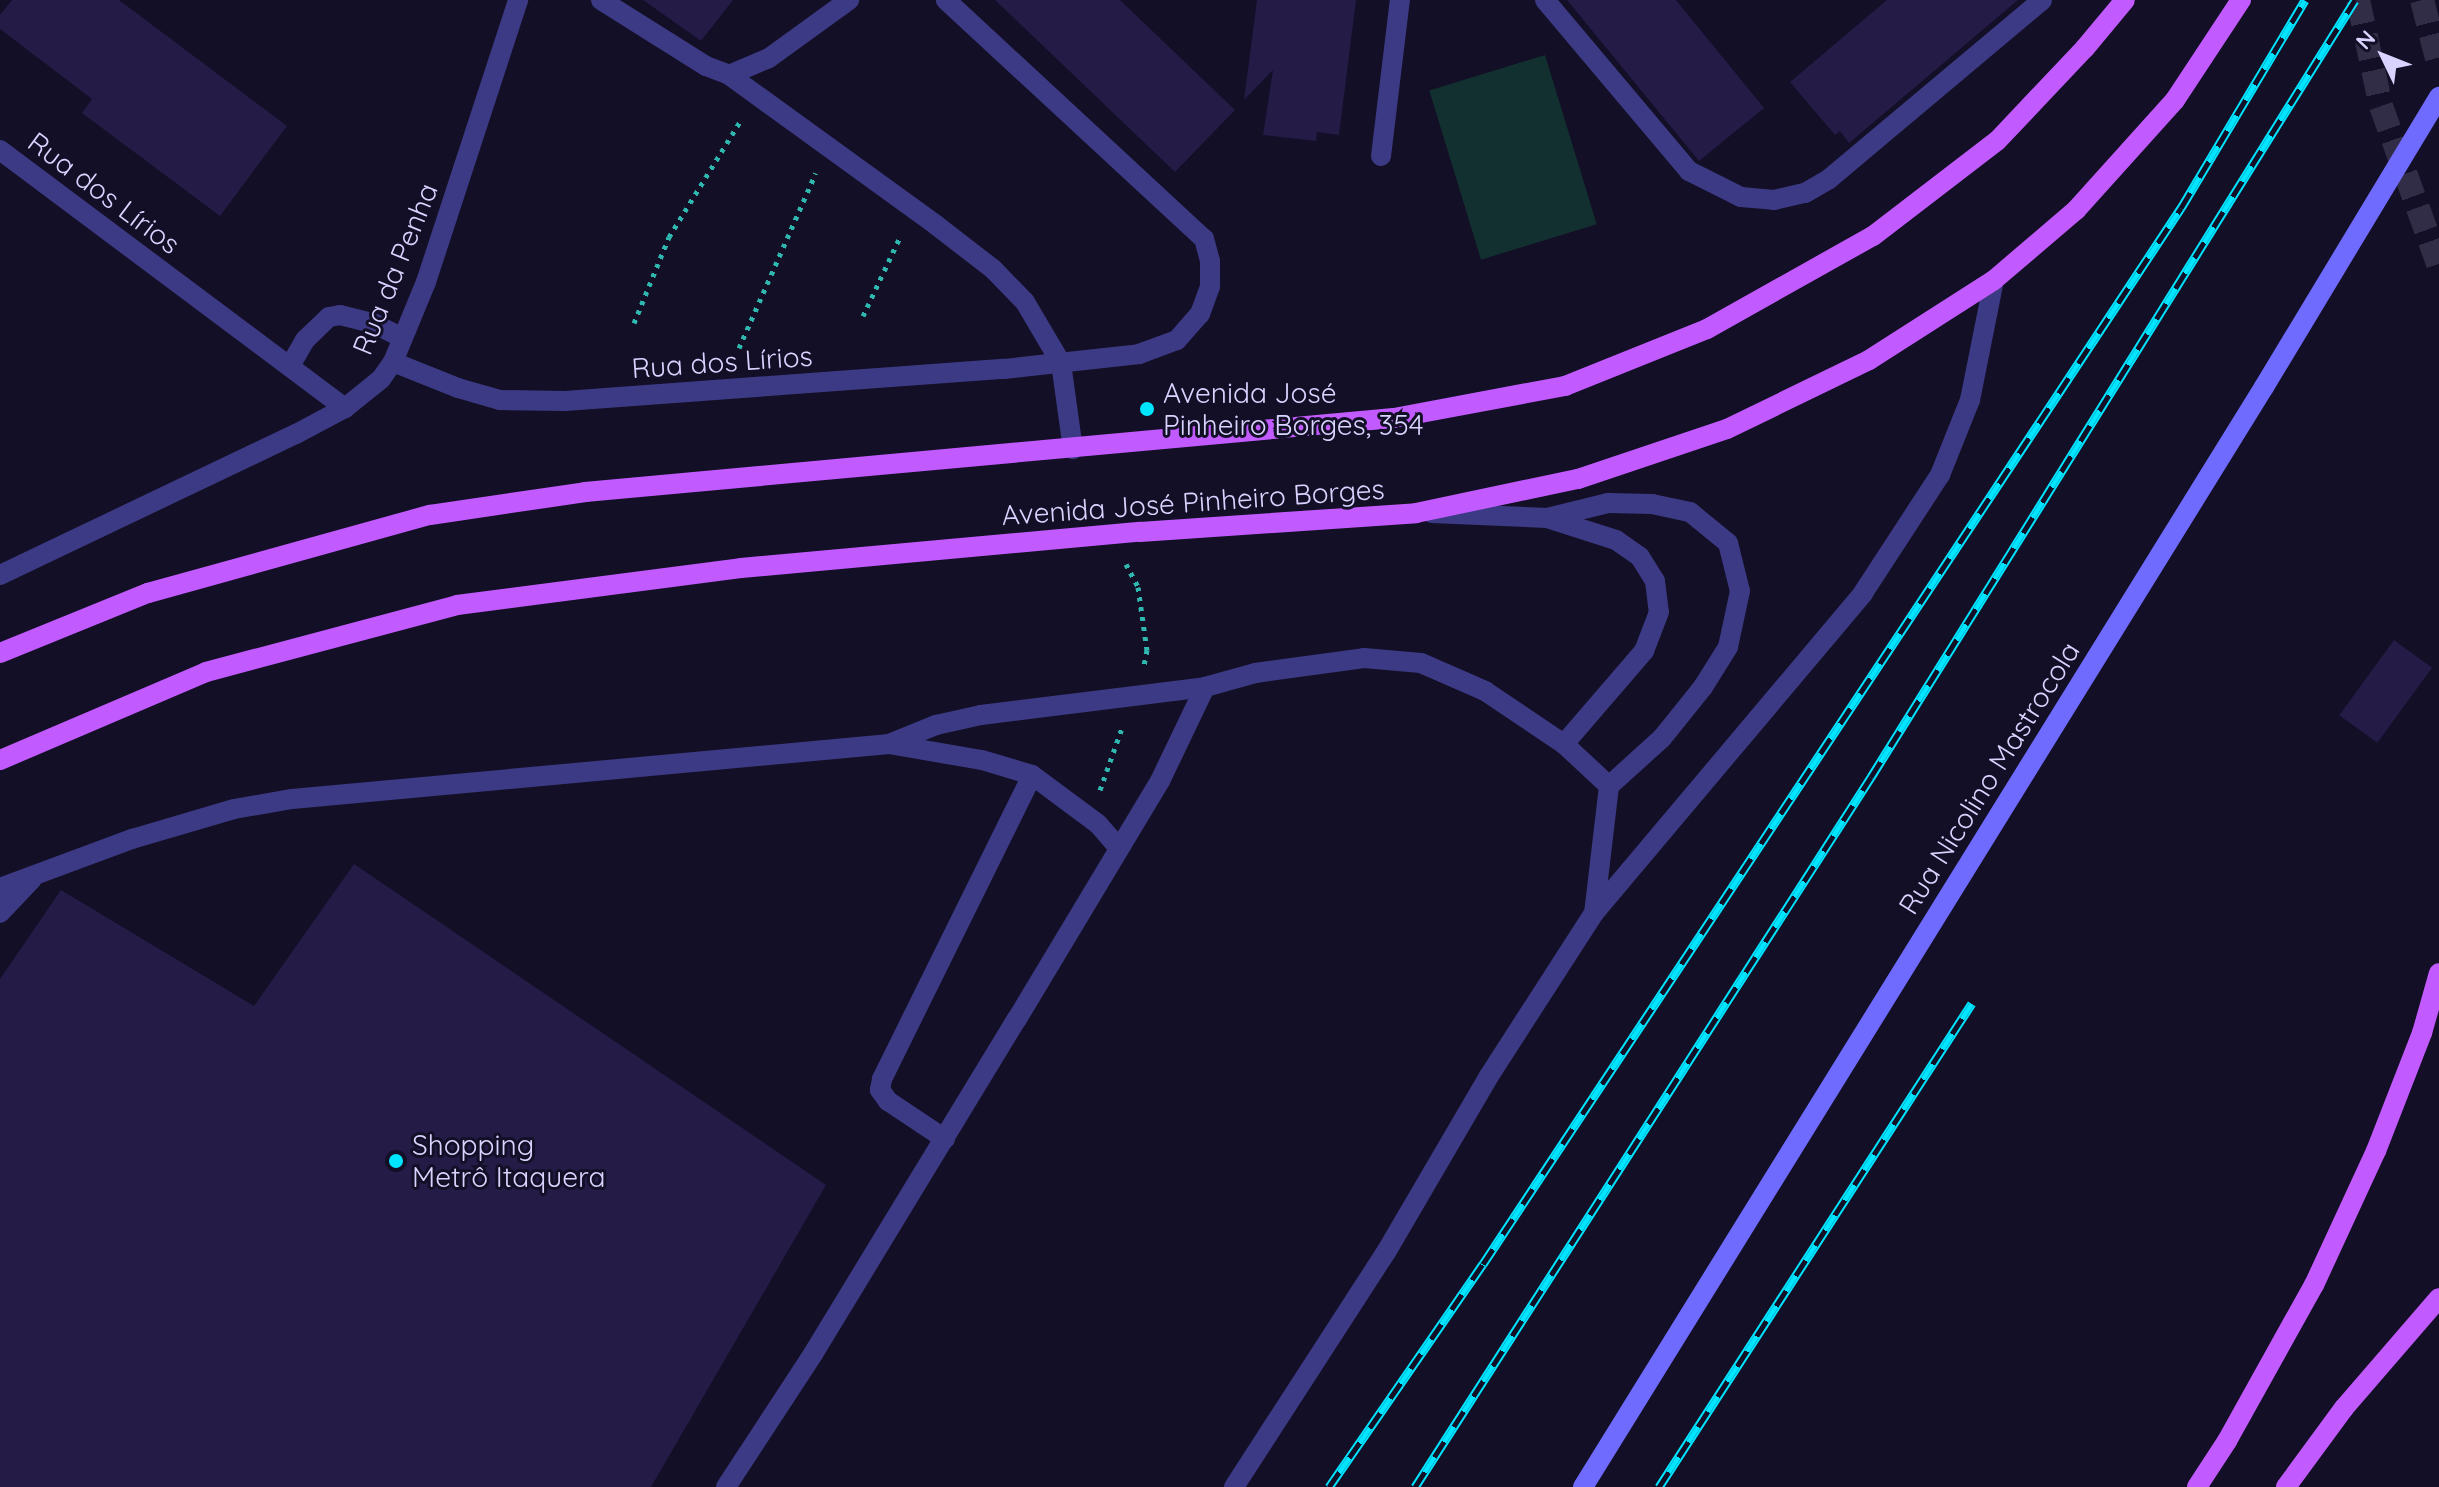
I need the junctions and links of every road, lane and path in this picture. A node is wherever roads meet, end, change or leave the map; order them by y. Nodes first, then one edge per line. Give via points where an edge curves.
1 (518, 0) edge
2 (601, 0) edge
3 (849, 0) edge
4 (946, 0) edge
5 (1400, 0) edge
6 (1545, 0) edge
7 (2042, 0) edge
8 (2125, 0) edge
9 (2241, 0) edge
10 (729, 75) junction
11 (757, 95) junction
12 (2439, 97) edge
13 (828, 147) junction
14 (0, 150) edge
15 (1381, 156) dead end
16 (914, 209) junction
17 (1994, 280) junction
18 (863, 316) dead end
19 (634, 323) dead end
20 (403, 338) junction
21 (739, 348) dead end
22 (393, 362) junction
23 (1061, 363) junction
24 (290, 366) junction
25 (345, 408) junction
26 (1073, 449) junction
27 (1416, 513) junction
28 (1547, 518) junction
29 (5, 569) edge
30 (0, 653) edge
31 (1205, 687) junction
32 (889, 744) junction
33 (1564, 744) junction
34 (0, 760) edge
35 (1032, 775) junction
36 (1609, 786) junction
37 (1118, 847) junction
38 (37, 873) junction
39 (0, 888) edge
40 (0, 913) edge
41 (1594, 913) junction
42 (2439, 973) edge
43 (945, 1139) junction
44 (2439, 1298) edge
45 (726, 1487) edge
46 (1234, 1487) edge
47 (1583, 1487) edge
48 (2197, 1487) edge
49 (2286, 1487) edge

1 - 20 street, Rua da Penha via 469,157
2 - 10 street
3 - 10 street via 769,58
4 - 23 street, Rua dos Lírios via 1204,239 1210,286 1200,314 1177,340 1139,354
5 - 15 street
6 - 7 street via 1689,171 1741,197 1774,200 1805,193 1829,179
8 - 26 main road via 1997,141 1873,236 1707,329 1549,389 1394,418
9 - 17 main road, Avenida José Pinheiro Borges via 2165,111 2076,210
10 - 11 street
11 - 13 street
11 - 19 path via 669,237
12 - 47 street, Rua Nicolino Mastrocola
13 - 16 street
13 - 21 path
14 - 24 street, Rua dos Lírios
16 - 18 path
16 - 23 street via 993,269 1025,302
17 - 27 main road, Avenida José Pinheiro Borges via 1869,360 1727,429 1578,479
17 - 41 street via 1970,400 1940,475 1863,593
20 - 22 street, Rua da Penha
20 - 24 street via 354,318 329,317 305,340
22 - 23 street, Rua dos Lírios via 500,400 565,401
22 - 25 street, Rua da Penha
23 - 26 street
24 - 25 street, Rua dos Lírios
25 - 29 street, Rua da Penha
26 - 30 main road via 585,492 430,515 148,593
27 - 28 street
27 - 34 main road, Avenida José Pinheiro Borges via 741,568 457,605 206,672
28 - 33 street via 1616,540 1640,557 1655,581 1659,612 1644,651
28 - 36 street via 1608,503 1690,512 1728,543 1740,591 1728,647 1703,687 1662,738
31 - 32 street via 981,715
31 - 33 street via 1255,673 1364,658 1421,663 1485,691
31 - 37 street via 1160,781
32 - 35 street via 982,760
32 - 38 street via 292,799 234,809
33 - 36 street
35 - 37 street via 1098,824
35 - 43 street via 882,1079 880,1090 888,1101
36 - 41 street
37 - 43 street
38 - 39 street
38 - 40 street
41 - 46 street
42 - 48 main road via 2376,1151 2320,1271
43 - 45 street
44 - 49 main road via 2344,1408

